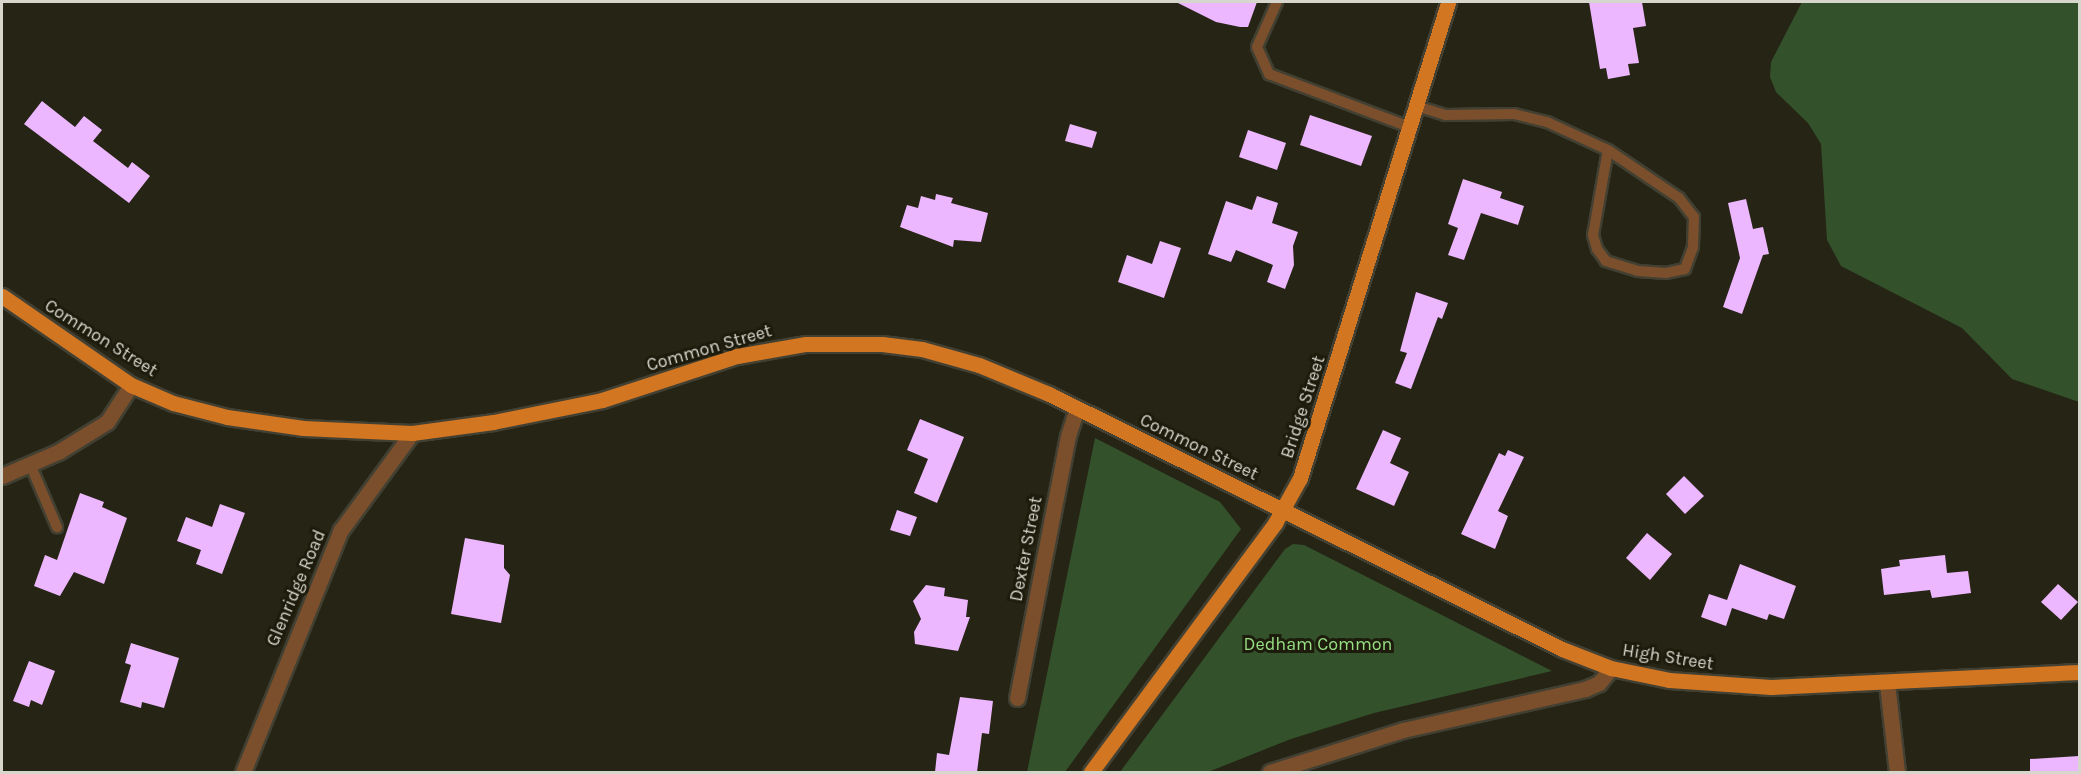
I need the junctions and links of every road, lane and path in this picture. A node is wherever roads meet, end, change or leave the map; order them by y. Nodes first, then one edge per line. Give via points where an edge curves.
1 (1277, 2) edge
2 (1448, 2) edge
3 (1416, 106) junction
4 (1409, 127) junction
5 (1608, 150) junction
6 (2, 296) edge
7 (131, 385) junction
8 (1077, 408) junction
9 (412, 433) junction
10 (30, 464) junction
11 (2, 476) edge
12 (1283, 510) junction
13 (57, 527) dead end
14 (1611, 668) junction
15 (2079, 672) edge
16 (1887, 683) junction
17 (1017, 698) dead end
18 (243, 772) edge
19 (1090, 772) edge
20 (1270, 772) edge
21 (1897, 772) edge

1 - 4 lane via 1257,47 1269,74
2 - 3 main road, Bridge Street
3 - 4 main road, Bridge Street
3 - 5 lane via 1445,115 1514,114 1547,122
4 - 12 main road, Bridge Street via 1314,443
5 - 5 lane via 1680,198 1694,217 1694,247 1686,269 1666,273 1638,271 1606,261 1597,249 1593,235
6 - 7 main road, Common Street
7 - 9 main road, Common Street via 227,417 303,428
7 - 10 street via 107,422
8 - 9 main road, Common Street via 1000,373 941,353 882,344 824,343 737,356 602,400 493,422
8 - 12 main road, Common Street
8 - 17 street, Dexter Street via 1068,436
9 - 18 street, Glenridge Road via 341,530
10 - 11 street
10 - 13 lane
12 - 14 main road, Common Street via 1562,649
12 - 19 main road, Bridge Street
14 - 16 main road, High Street via 1669,680 1739,687
14 - 20 street, High Street via 1599,683 1585,689 1403,730
15 - 16 main road, High Street
16 - 21 street

